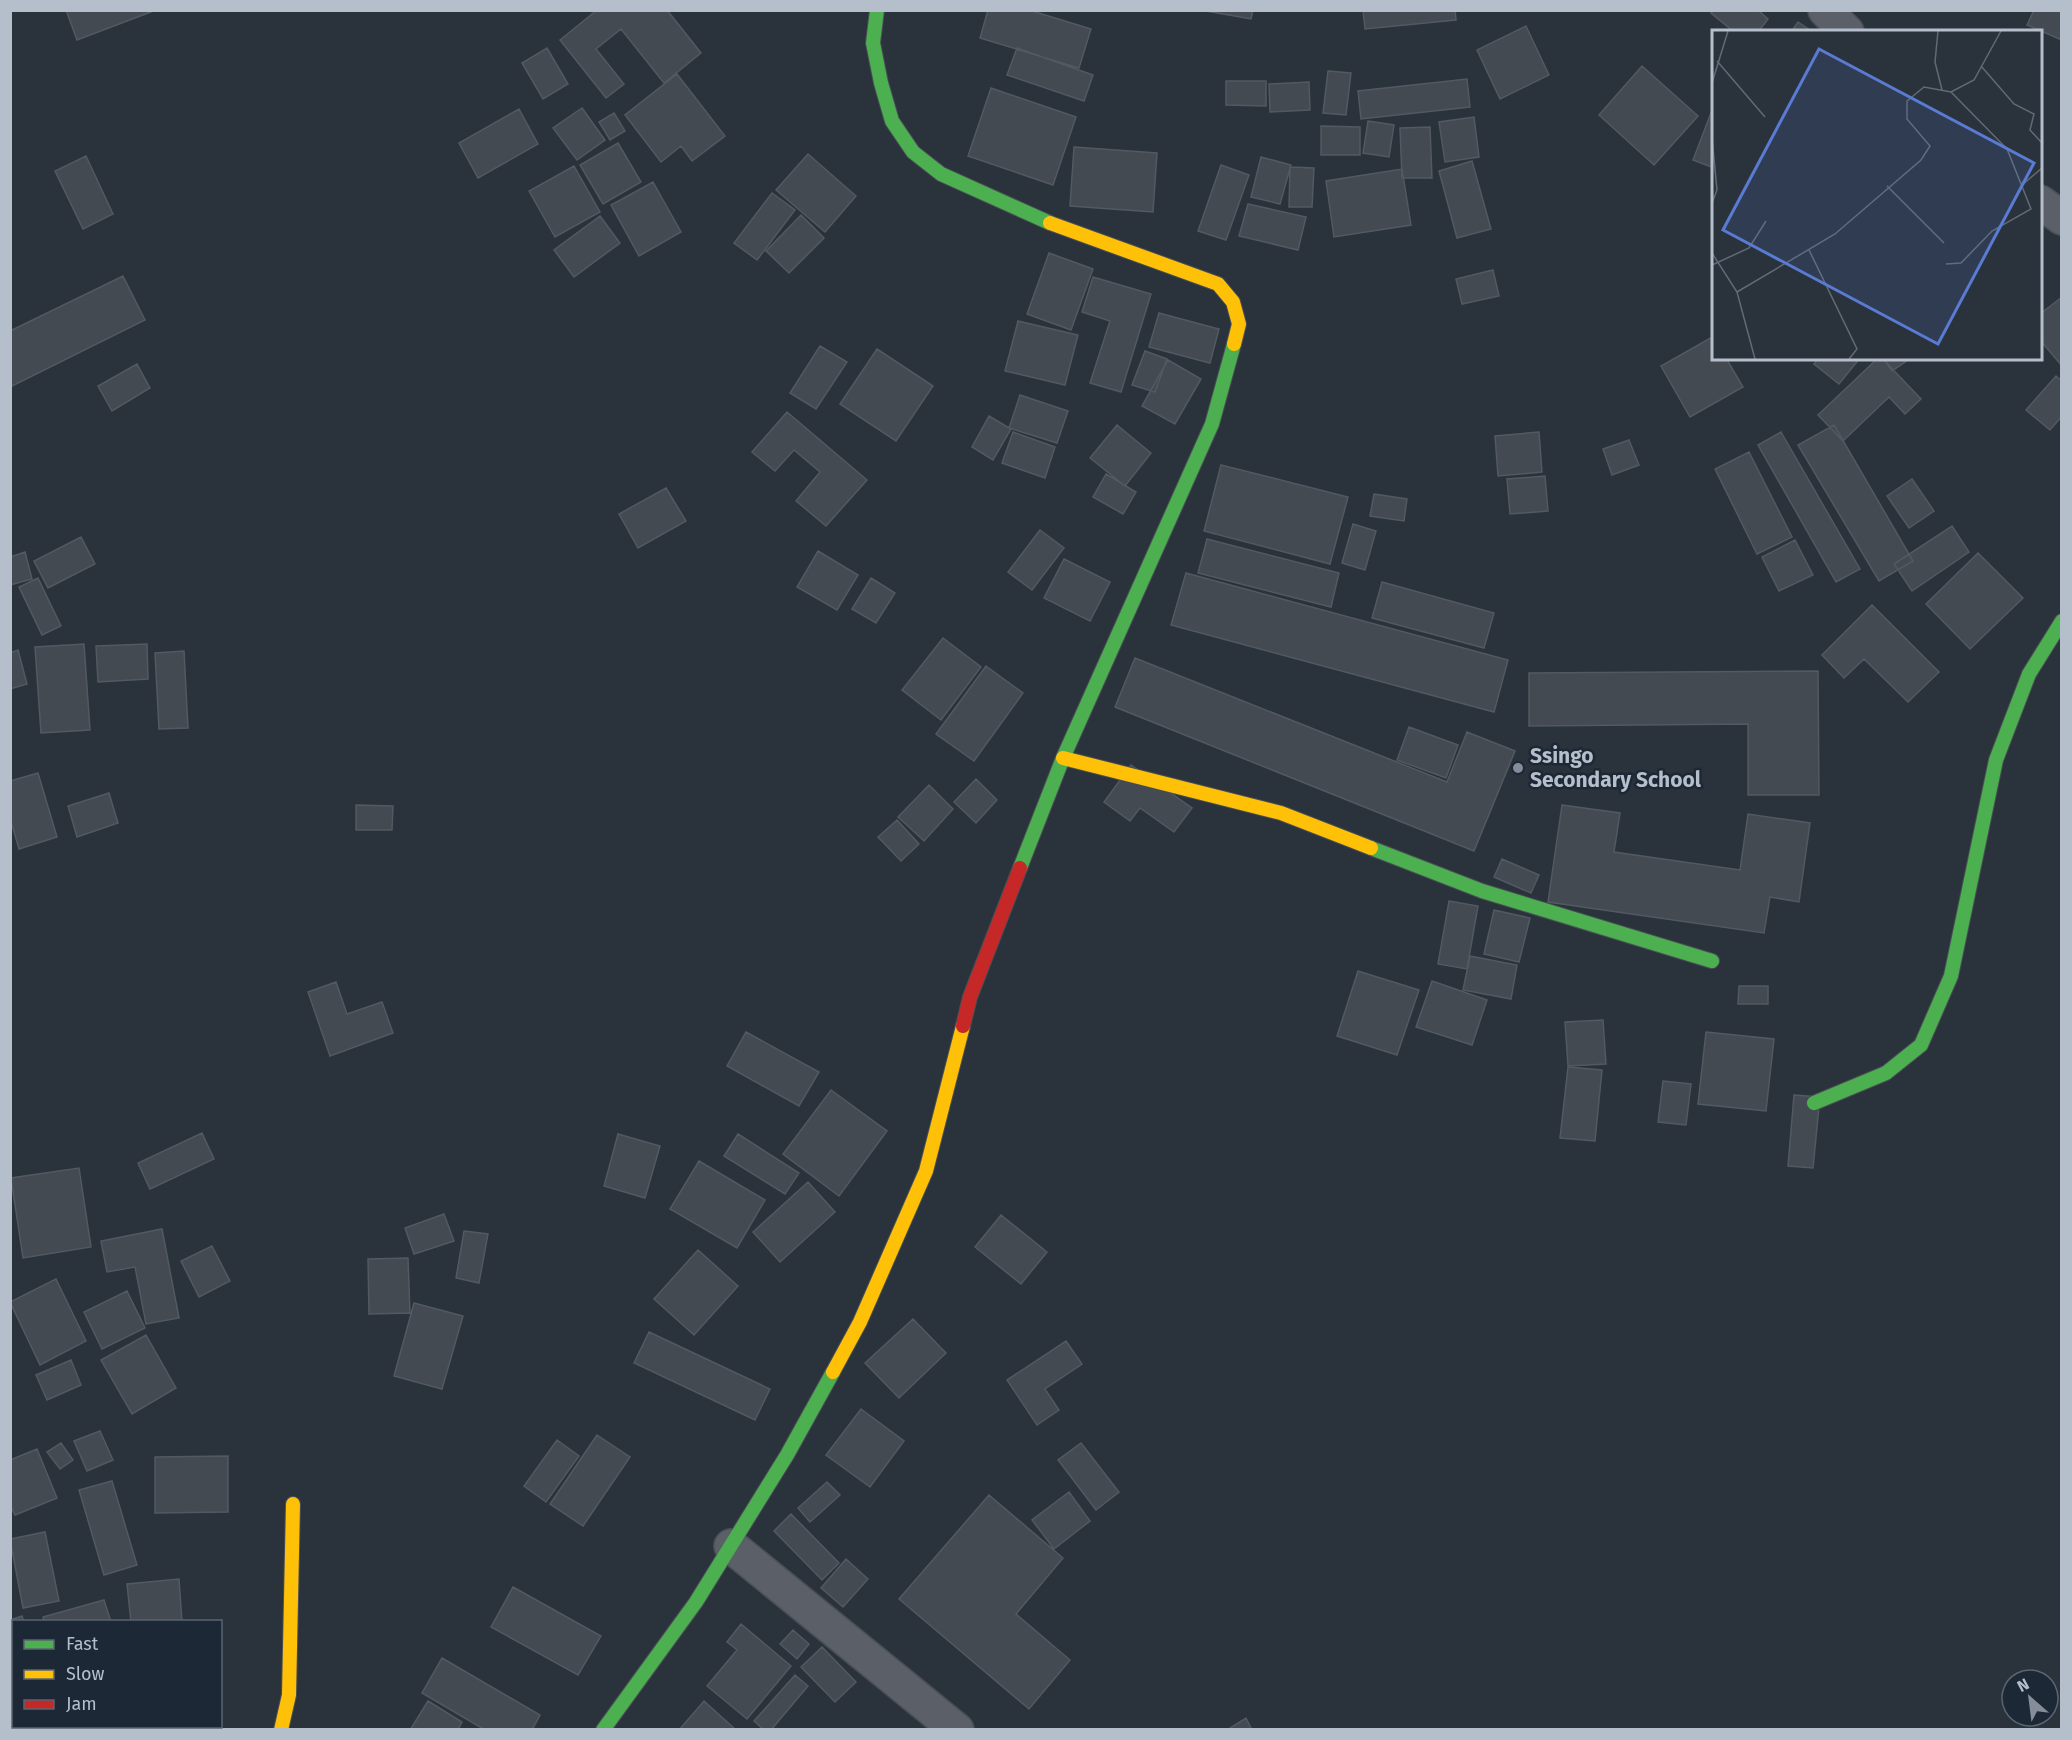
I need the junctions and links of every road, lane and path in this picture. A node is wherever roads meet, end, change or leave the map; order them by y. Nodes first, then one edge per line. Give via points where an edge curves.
1 (877, 10) edge
2 (1825, 10) edge
3 (1845, 30) edge
4 (2042, 204) edge
5 (2061, 218) edge
6 (2061, 621) edge
7 (1063, 758) junction
8 (1712, 961) dead end
9 (1814, 1103) dead end
10 (293, 1504) dead end
11 (731, 1546) junction
12 (281, 1730) edge
13 (603, 1730) edge
14 (957, 1730) edge

1 - 7 street via 873,43 881,84 892,121 913,152 942,174 1048,222 1218,284 1233,302 1239,324 1212,424
2 - 3 street
4 - 5 street
6 - 9 street via 2029,674 1996,760 1951,976 1921,1045 1886,1073
7 - 8 street via 1281,813 1482,891
7 - 11 street via 970,997 926,1171 860,1322 787,1455
10 - 12 street via 289,1695
11 - 13 street via 696,1602
11 - 14 street

